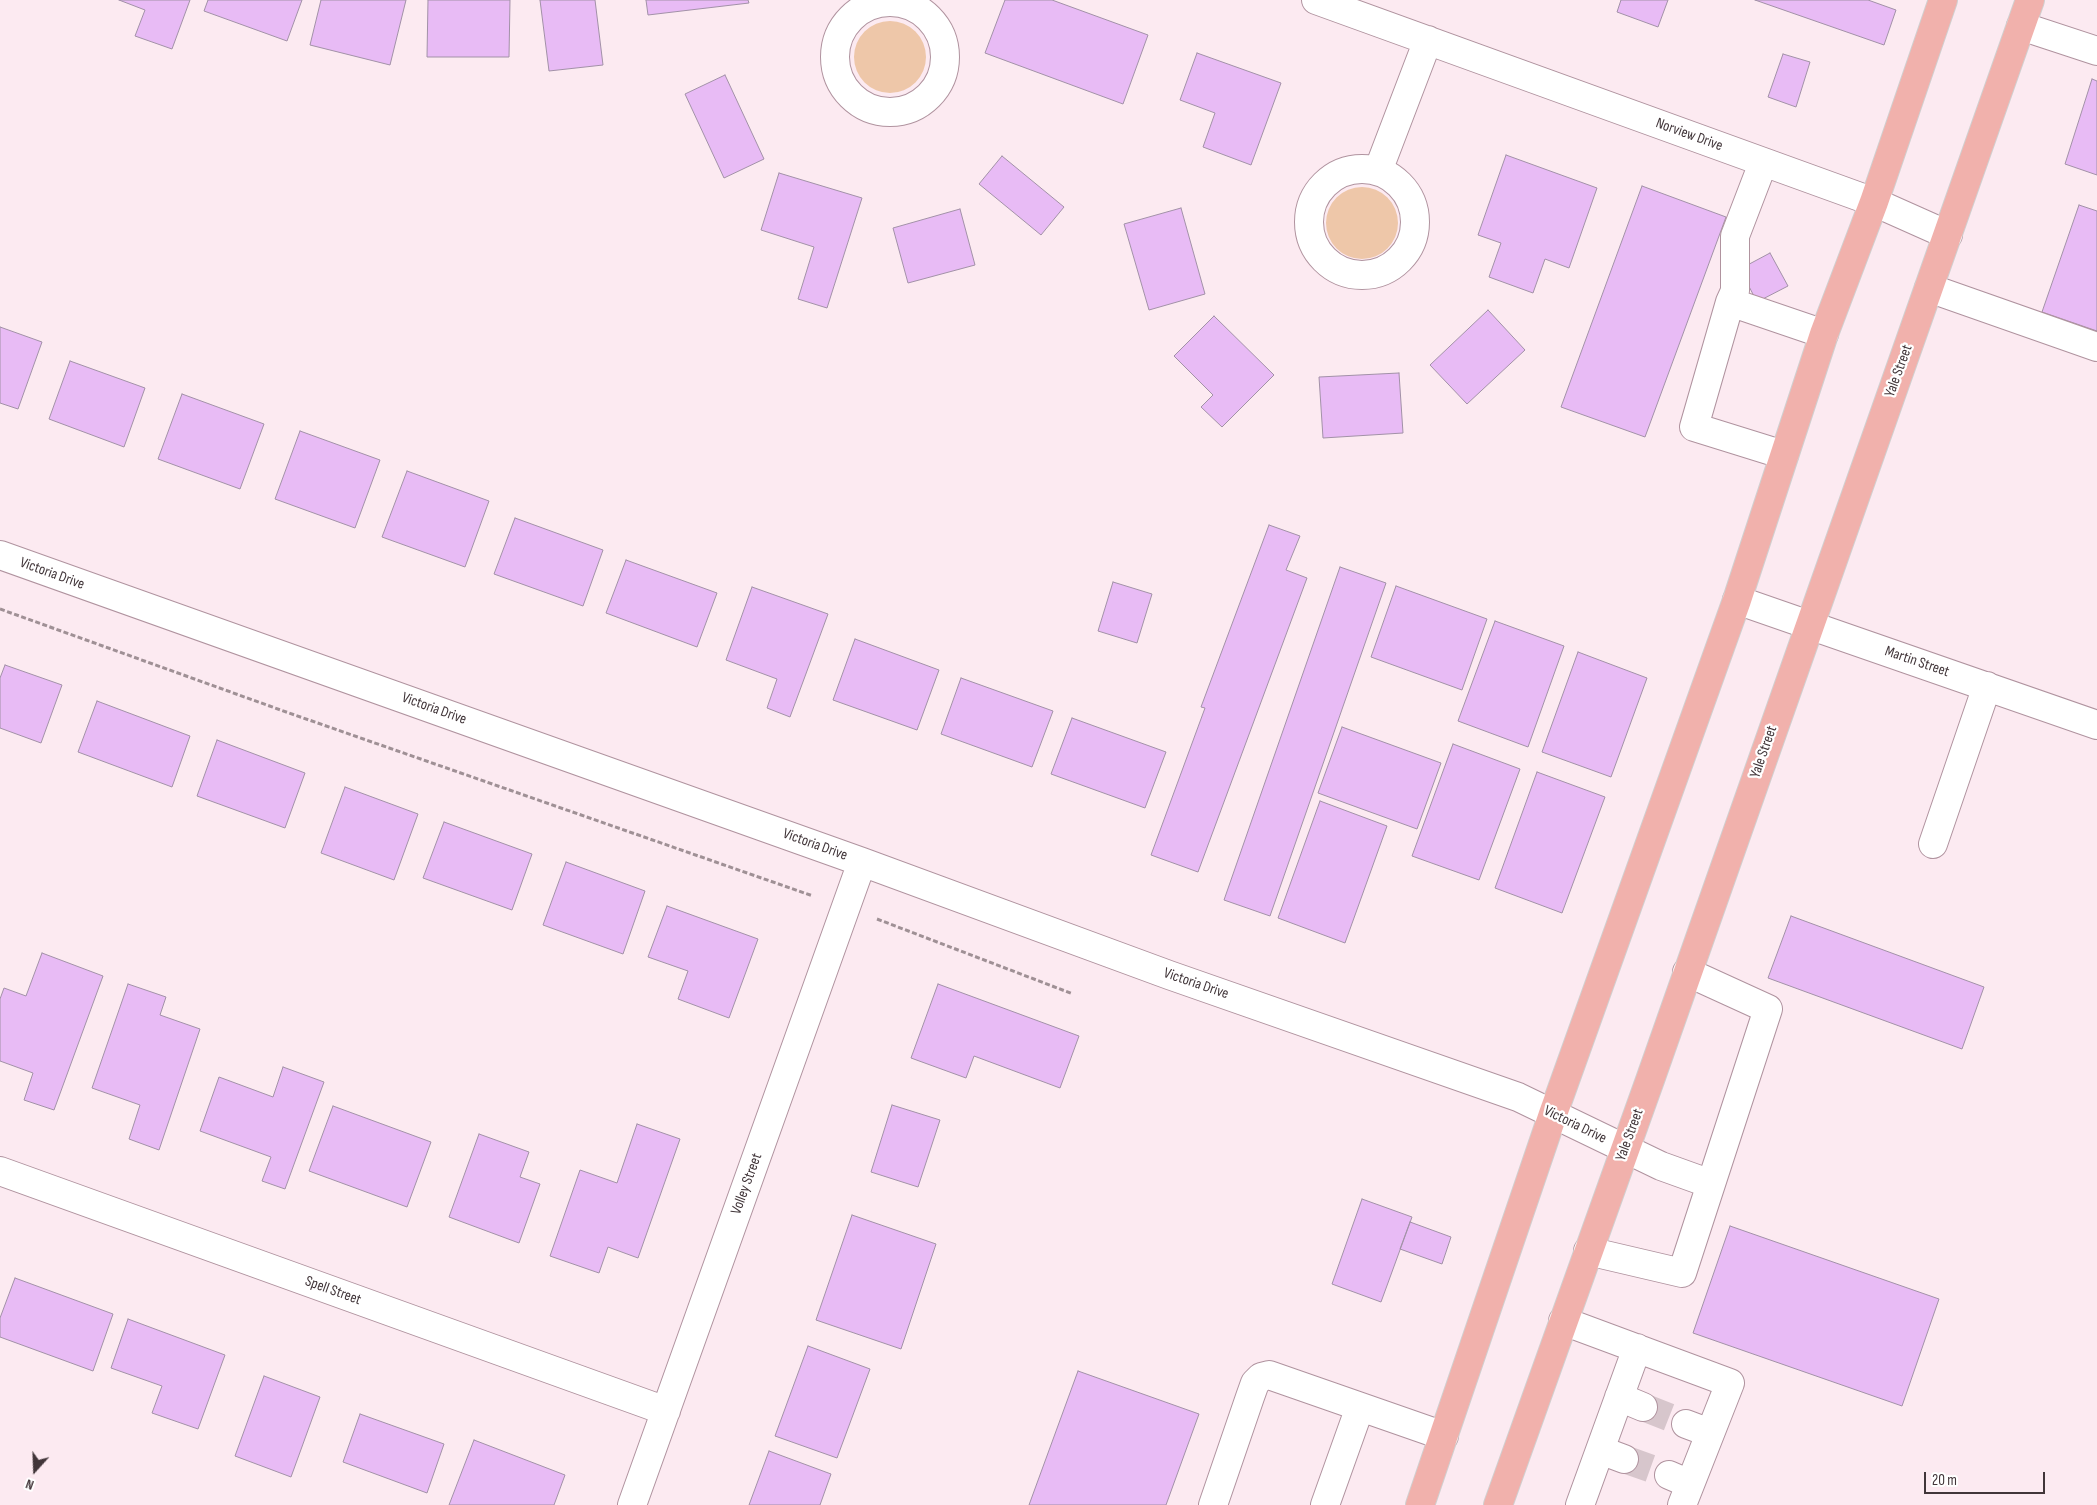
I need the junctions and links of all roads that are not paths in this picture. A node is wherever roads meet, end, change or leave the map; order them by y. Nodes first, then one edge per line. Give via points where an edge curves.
1 (1316, 0) edge
2 (1943, 0) edge
3 (2030, 0) edge
4 (906, 2) edge
5 (2021, 26) junction
6 (1428, 40) junction
7 (2097, 51) edge
8 (1763, 163) junction
9 (1378, 171) dead end
10 (1874, 202) junction
11 (1948, 235) junction
12 (1929, 288) junction
13 (1730, 302) junction
14 (1824, 334) junction
15 (2097, 347) edge
16 (1784, 455) junction
17 (0, 555) edge
18 (1737, 600) junction
19 (1809, 625) junction
20 (1987, 686) junction
21 (2097, 725) edge
22 (1933, 844) dead end
23 (862, 862) junction
24 (1687, 972) junction
25 (1552, 1114) junction
26 (1625, 1149) junction
27 (0, 1171) edge
28 (1711, 1184) junction
29 (1588, 1251) junction
30 (1563, 1321) junction
31 (1637, 1348) junction
32 (1360, 1407) junction
33 (666, 1411) junction
34 (1444, 1436) junction
35 (1680, 1488) edge
36 (1585, 1504) edge
37 (632, 1505) edge
38 (1213, 1505) edge
39 (1325, 1505) edge
40 (1420, 1505) edge
41 (1498, 1505) edge

1 - 6 street, Norview Drive
2 - 10 main road
3 - 5 main road, Yale Street
4 - 4 street via 871,5 856,13 836,40 837,75 845,90 874,110 908,109 923,101 943,73 942,39 934,24
5 - 7 street
5 - 11 main road, Yale Street
6 - 8 street, Norview Drive
6 - 9 street
8 - 10 street, Norview Drive
8 - 13 street via 1735,236 1735,291
10 - 11 street, Norview Drive
10 - 14 main road
11 - 12 main road, Yale Street
12 - 15 street
12 - 19 main road, Yale Street
13 - 14 street
13 - 16 street via 1694,427
14 - 16 main road
16 - 18 main road
17 - 23 street, Victoria Drive
18 - 19 street, Martin Street
18 - 25 main road
19 - 20 street, Martin Street
19 - 24 main road, Yale Street
20 - 21 street, Martin Street
20 - 22 street
23 - 25 street, Victoria Drive via 1169,975 1518,1097
23 - 33 street, Volley Street
24 - 26 main road, Yale Street
24 - 28 street via 1768,1009
25 - 26 street, Victoria Drive
25 - 34 main road
26 - 28 street, Victoria Drive
26 - 29 main road, Yale Street
27 - 33 street, Spell Street
28 - 29 street via 1682,1273
29 - 30 main road, Yale Street
30 - 31 street
30 - 41 main road, Yale Street
31 - 35 street via 1730,1383 1698,1429
31 - 36 street via 1631,1402 1612,1455
32 - 34 street
32 - 38 street via 1269,1376 1261,1378 1255,1383
32 - 39 street
33 - 37 street, Volley Street
34 - 40 main road

